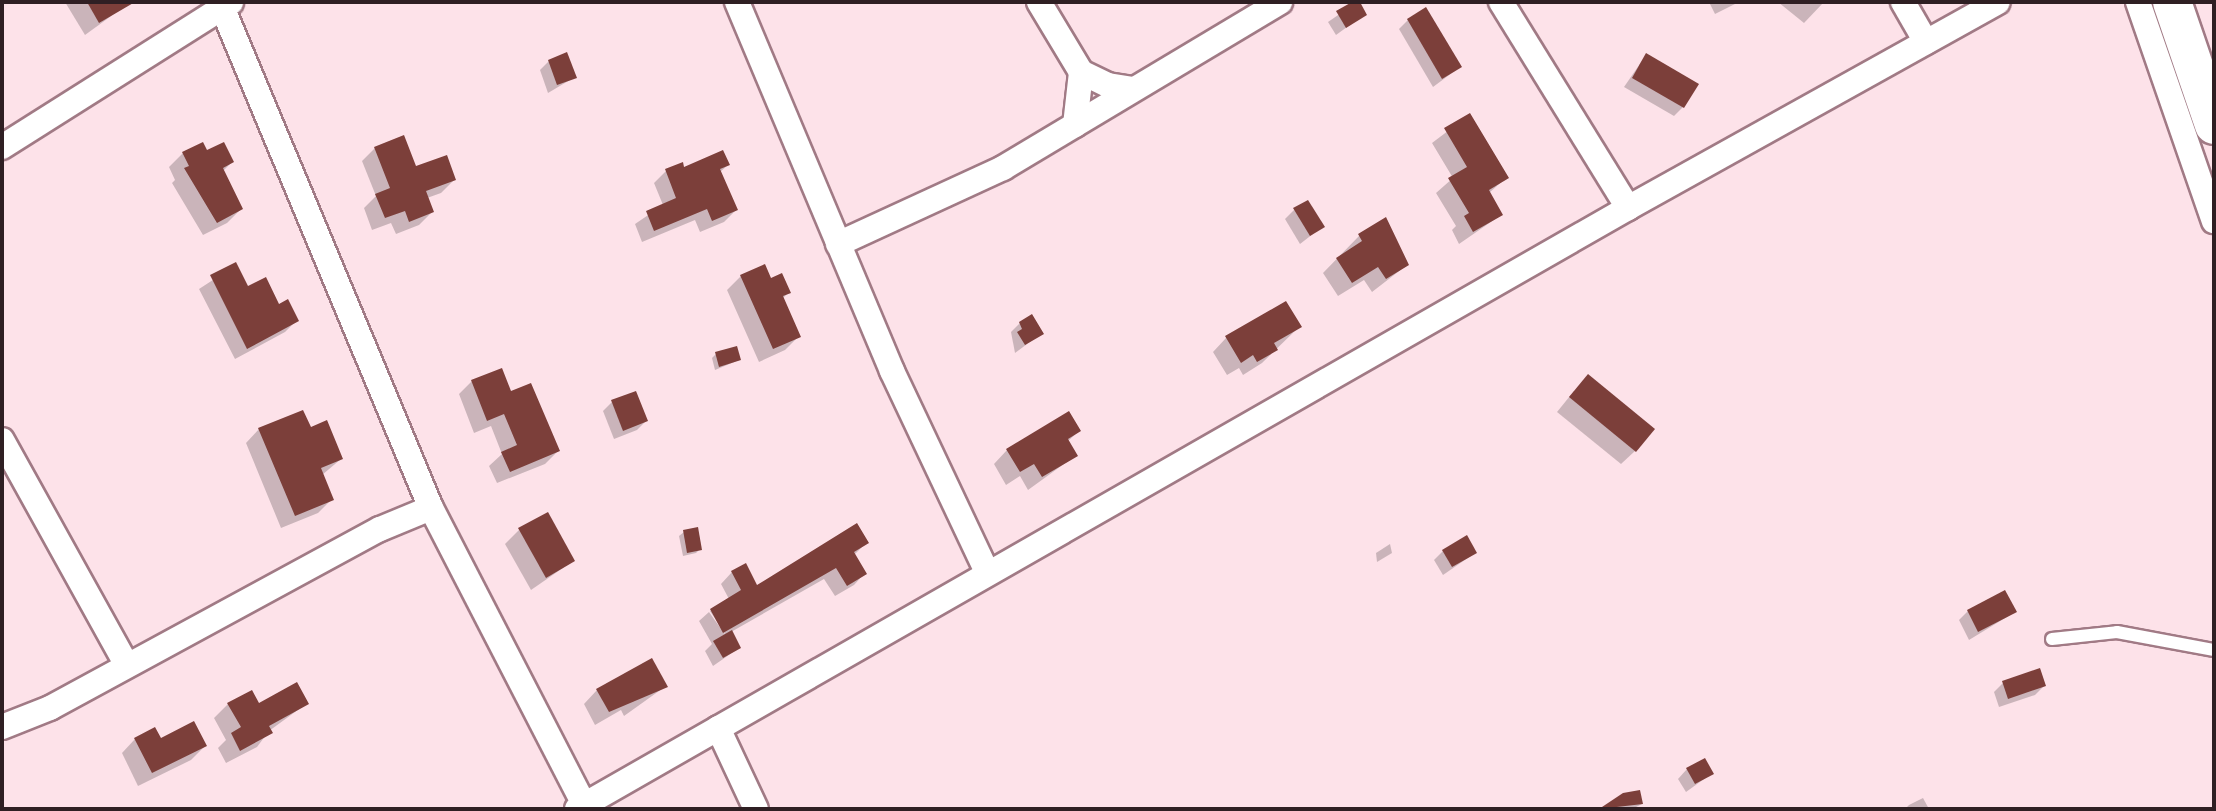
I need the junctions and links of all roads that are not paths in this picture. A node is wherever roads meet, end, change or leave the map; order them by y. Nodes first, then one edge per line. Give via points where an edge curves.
1 (737, 2) edge
2 (1039, 2) edge
3 (1280, 2) edge
4 (1501, 2) edge
5 (1903, 2) edge
6 (1998, 2) edge
7 (2138, 2) edge
8 (2172, 2) edge
9 (227, 5) edge
10 (1926, 42) junction
11 (1081, 72) junction
12 (1132, 89) junction
13 (1075, 125) junction
14 (2214, 125) edge
15 (2, 147) edge
16 (1628, 208) junction
17 (2214, 220) edge
18 (838, 244) junction
19 (2, 440) edge
20 (431, 508) junction
21 (986, 572) junction
22 (2052, 639) dead end
23 (2214, 650) edge
24 (126, 664) junction
25 (2, 727) edge
26 (718, 728) junction
27 (581, 807) edge
28 (756, 809) edge

1 - 18 street
2 - 11 street
3 - 12 street
4 - 16 street
5 - 10 street
6 - 10 street
7 - 17 street
8 - 14 highway
9 - 15 street
9 - 20 street
10 - 16 street
11 - 12 street via 1108,85
11 - 13 street
12 - 13 street
13 - 18 street via 1003,168
16 - 21 street
18 - 21 street
19 - 24 street
20 - 24 street via 380,529
20 - 27 street
21 - 26 street
22 - 23 lane via 2116,632
24 - 25 street via 50,708
26 - 27 street
26 - 28 street

